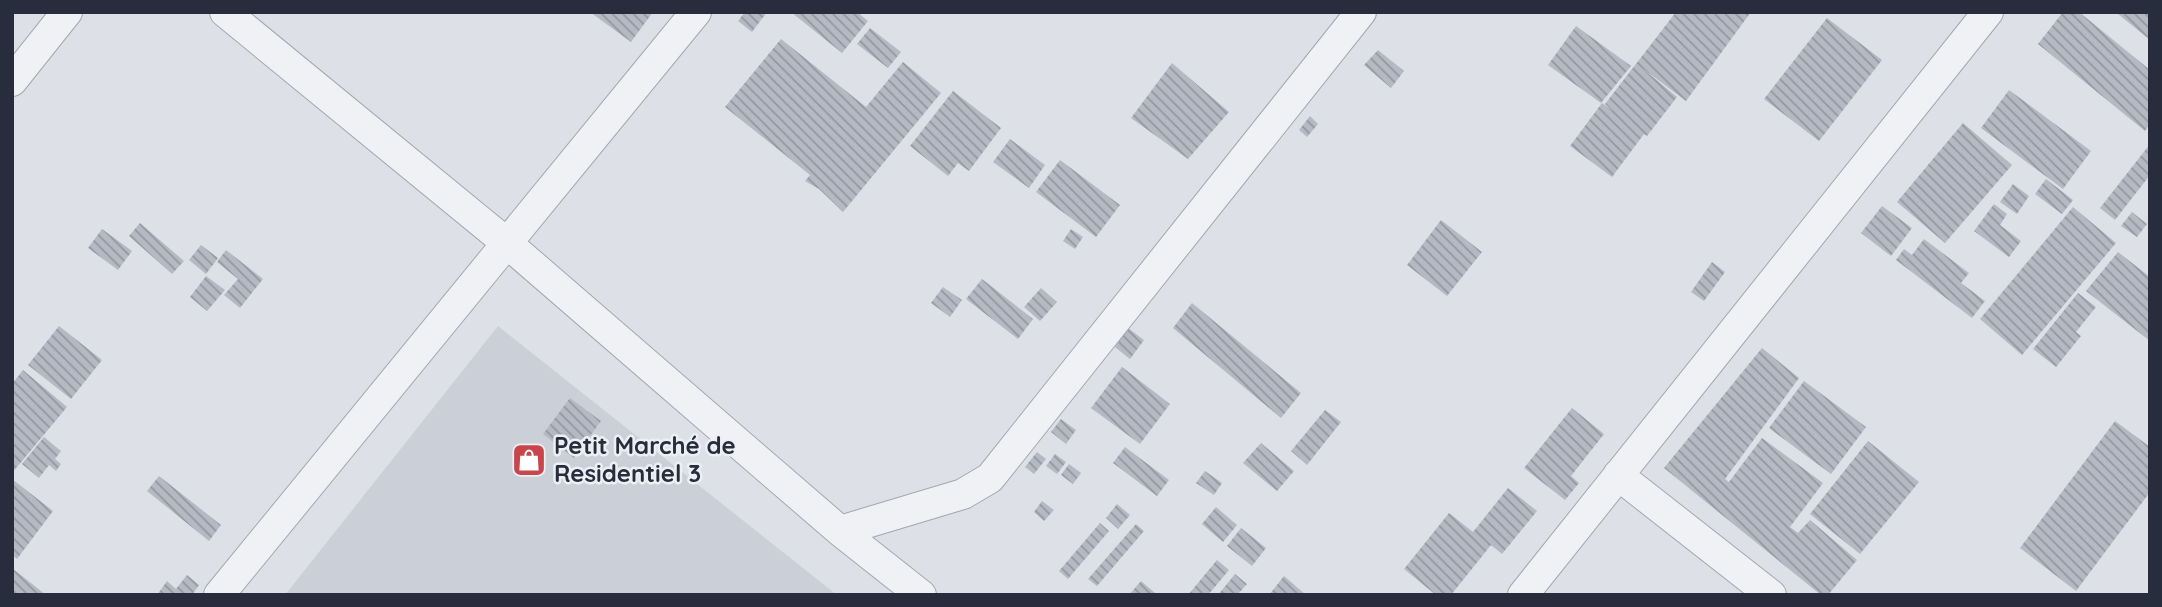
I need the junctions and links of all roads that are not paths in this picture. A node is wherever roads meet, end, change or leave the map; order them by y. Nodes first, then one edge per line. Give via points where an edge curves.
1 (67, 12) edge
2 (225, 12) edge
3 (696, 12) edge
4 (1361, 12) edge
5 (1988, 12) edge
6 (12, 81) edge
7 (508, 244) junction
8 (1618, 475) junction
9 (840, 531) junction
10 (219, 595) edge
11 (921, 595) edge
12 (1523, 595) edge
13 (1771, 595) edge

1 - 6 street
2 - 7 street
3 - 7 street
4 - 9 street via 990,478 963,494
5 - 8 street
7 - 9 street
7 - 10 street
8 - 12 street
8 - 13 street
9 - 11 street

